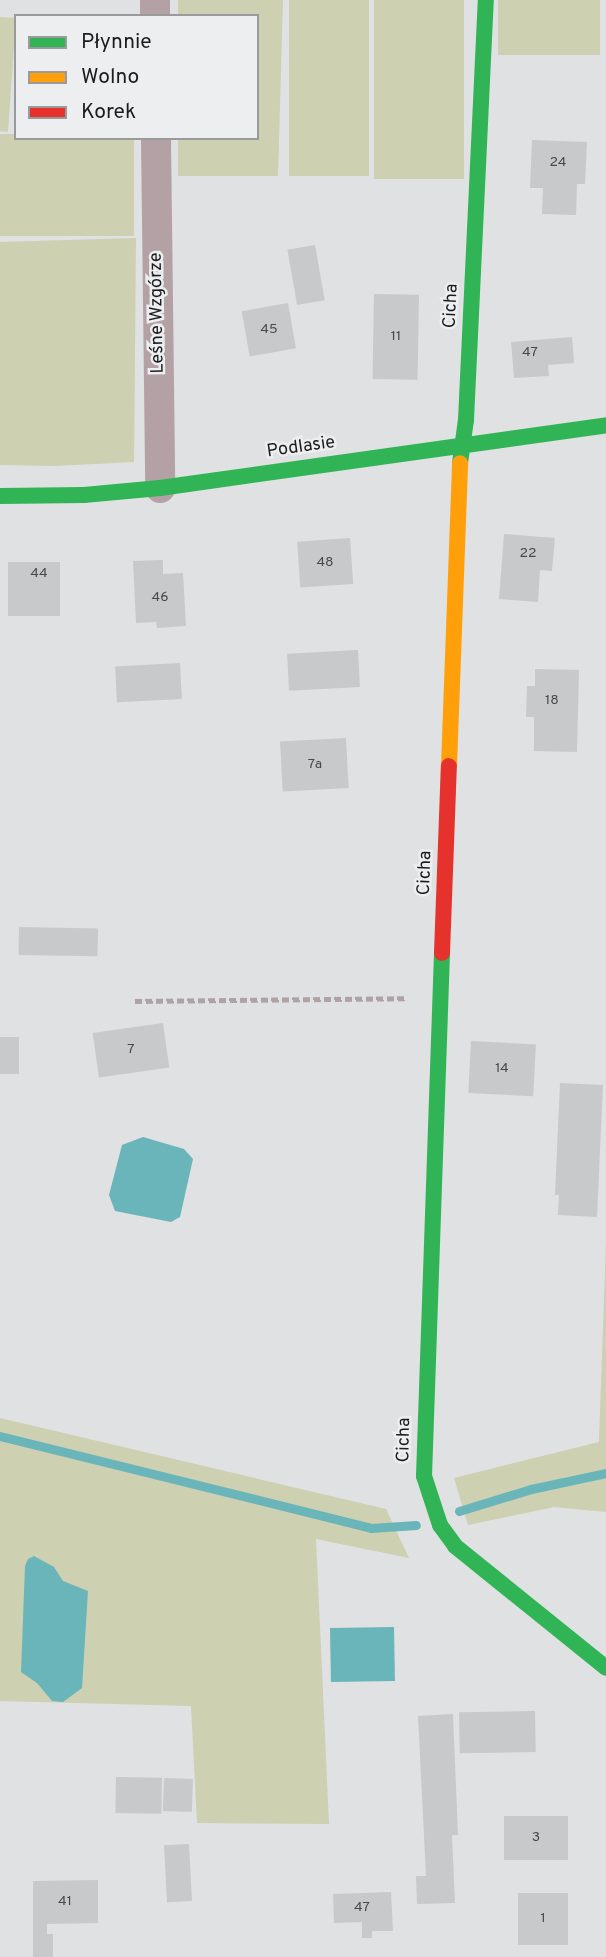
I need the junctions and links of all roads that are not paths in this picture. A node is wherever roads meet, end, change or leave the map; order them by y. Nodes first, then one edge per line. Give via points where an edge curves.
1 (486, 0) edge
2 (156, 140) edge
3 (606, 425) edge
4 (463, 444) junction
5 (160, 488) junction
6 (0, 496) edge
7 (606, 1668) edge

1 - 4 street, Cicha
2 - 5 street, Leśne Wzgórze
3 - 4 street, Podlasie
4 - 5 street, Podlasie
4 - 7 street, Cicha via 423,1459 427,1492 448,1538 464,1556
5 - 6 street, Podlasie

